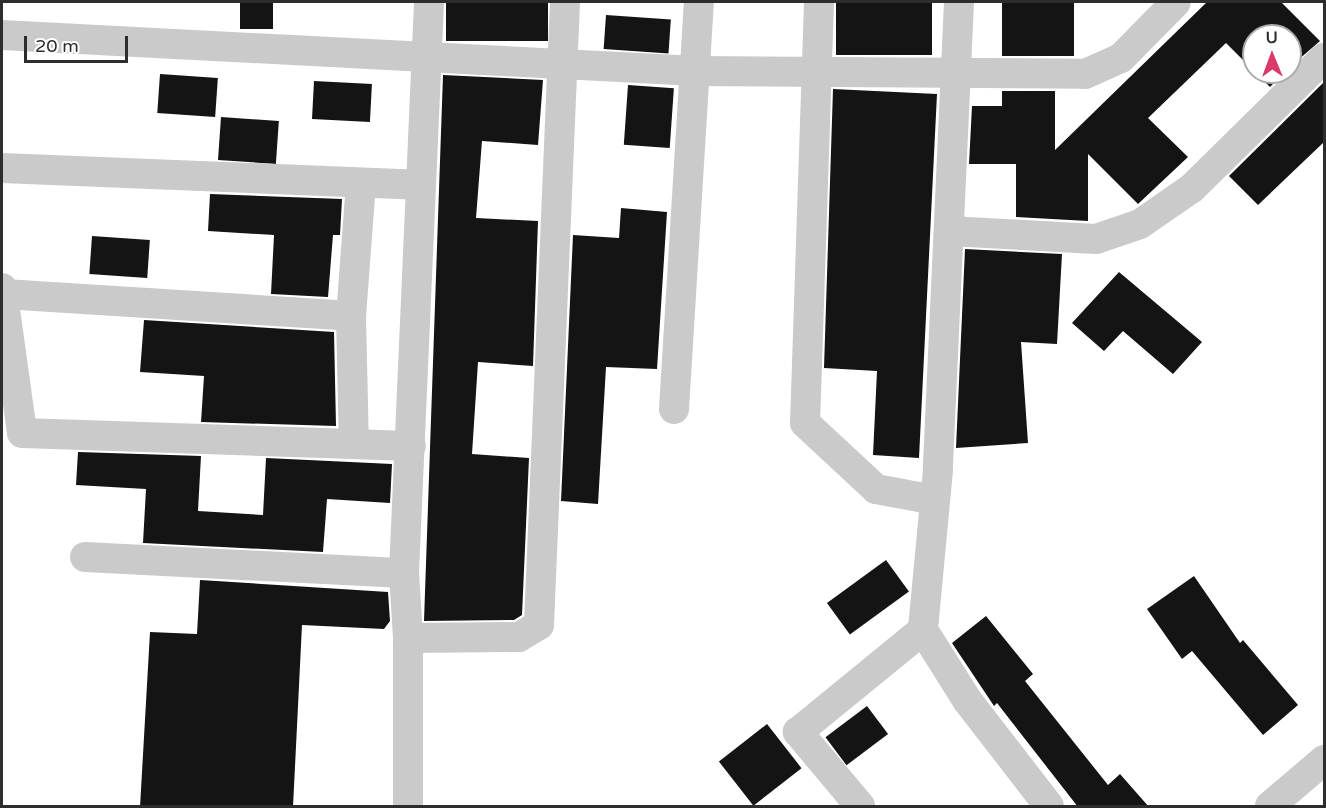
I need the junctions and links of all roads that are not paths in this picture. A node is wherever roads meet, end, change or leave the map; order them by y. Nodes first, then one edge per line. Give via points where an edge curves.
1 (429, 2) edge
2 (565, 2) edge
3 (699, 2) edge
4 (819, 2) edge
5 (959, 2) edge
6 (1176, 2) edge
7 (2, 35) edge
8 (425, 54) junction
9 (1324, 57) edge
10 (563, 63) junction
11 (696, 71) junction
12 (816, 75) junction
13 (956, 76) junction
14 (2, 168) edge
15 (361, 183) junction
16 (418, 185) junction
17 (949, 231) junction
18 (3, 291) edge
19 (351, 316) junction
20 (674, 409) dead end
21 (354, 444) junction
22 (411, 446) junction
23 (935, 500) junction
24 (85, 557) dead end
25 (404, 573) junction
26 (923, 630) junction
27 (408, 638) junction
28 (1324, 760) edge
29 (408, 807) edge
30 (860, 807) edge
31 (1049, 807) edge
32 (1270, 807) edge

1 - 8 street
2 - 10 street
3 - 11 street
4 - 12 street
5 - 13 street
6 - 13 street via 1121,57 1085,74
7 - 8 street
8 - 10 street
8 - 16 street
9 - 17 street via 1192,188 1140,224 1096,239
10 - 11 street
10 - 27 street via 539,625 519,637
11 - 12 street
11 - 20 street
12 - 13 street
12 - 23 street via 805,423 876,489
13 - 17 street
14 - 15 street
15 - 16 street
15 - 19 street
16 - 22 street
17 - 23 street
18 - 19 street
18 - 21 street via 22,433
19 - 21 street
21 - 22 street
22 - 25 street
23 - 26 street
24 - 25 street
25 - 27 street
26 - 30 street via 798,732
26 - 31 street via 967,700
27 - 29 street
28 - 32 street

